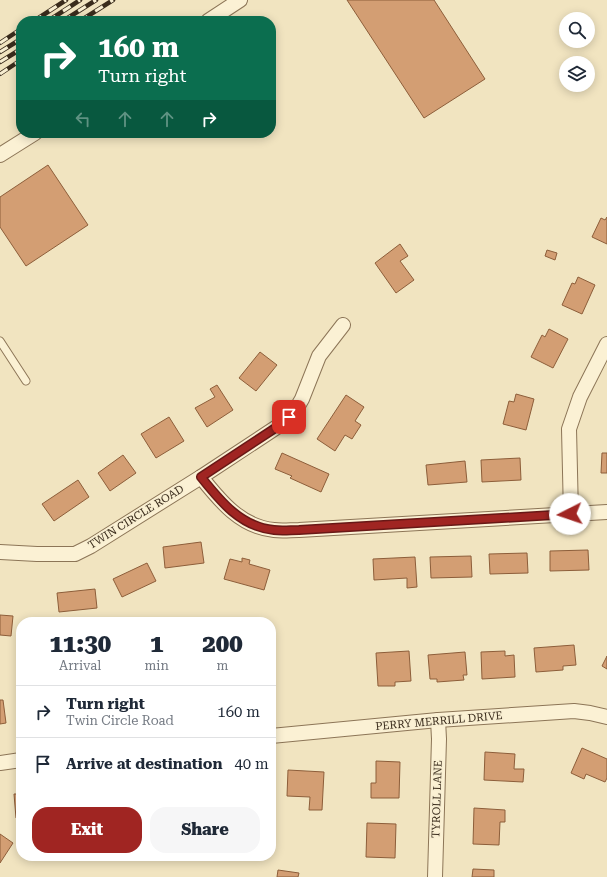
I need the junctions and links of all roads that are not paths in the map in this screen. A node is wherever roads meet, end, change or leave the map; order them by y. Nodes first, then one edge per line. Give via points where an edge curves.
1 (240, 0) edge
2 (216, 16) edge
3 (26, 138) edge
4 (0, 155) edge
5 (343, 325) dead end
6 (0, 341) edge
7 (607, 344) edge
8 (26, 381) dead end
9 (201, 477) junction
10 (607, 512) edge
11 (570, 514) junction
12 (0, 552) edge
13 (607, 718) edge
14 (438, 720) junction
15 (276, 736) edge
16 (16, 760) edge
17 (0, 762) edge
18 (435, 877) edge

1 - 2 street
3 - 4 street
5 - 9 street, TWIN CIRCLE ROAD via 320,356 295,411 283,423
6 - 8 lane
7 - 11 street via 580,397 570,429
9 - 11 street via 229,510 257,527 274,530
9 - 12 street, TWIN CIRCLE ROAD via 76,554
10 - 11 street
13 - 14 street, PERRY MERRILL DRIVE via 574,711
14 - 15 street, PERRY MERRILL DRIVE
14 - 18 street, TYROLL LANE
16 - 17 street

